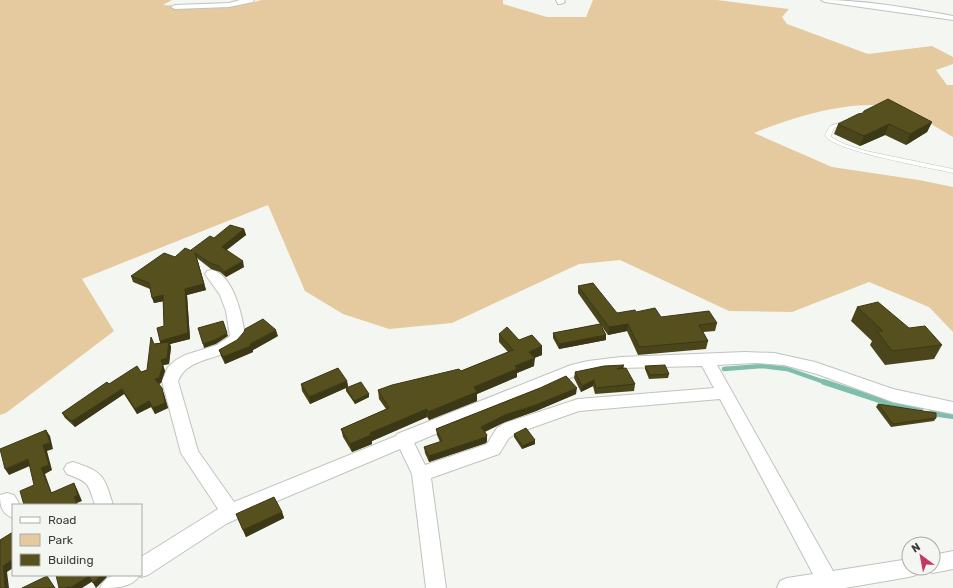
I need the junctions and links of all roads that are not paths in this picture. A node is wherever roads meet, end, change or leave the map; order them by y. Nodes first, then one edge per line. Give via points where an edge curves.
1 (250, 0) edge
2 (825, 0) edge
3 (175, 7) dead end
4 (953, 18) edge
5 (849, 122) edge
6 (953, 171) edge
7 (212, 274) dead end
8 (707, 360) junction
9 (726, 393) junction
10 (953, 408) edge
11 (403, 439) junction
12 (73, 470) dead end
13 (421, 474) junction
14 (104, 504) edge
15 (231, 513) junction
16 (953, 560) edge
17 (941, 562) edge
18 (142, 567) edge
19 (901, 570) edge
20 (829, 585) edge
21 (436, 588) edge
22 (787, 588) edge

1 - 3 street via 229,5
2 - 4 street
5 - 6 lane via 832,127 829,138 865,152
7 - 15 street via 225,291 233,309 238,337 231,344 180,364 171,373 170,381 190,454
8 - 9 street
8 - 10 street via 756,357 785,360 887,393
8 - 11 street via 593,365 571,371
9 - 13 street via 578,405 511,428 502,433 497,445 492,449
9 - 20 street
11 - 13 street
11 - 15 street
12 - 14 street via 92,476 96,480
13 - 21 street
15 - 18 street
16 - 17 street
19 - 20 street
20 - 22 street

